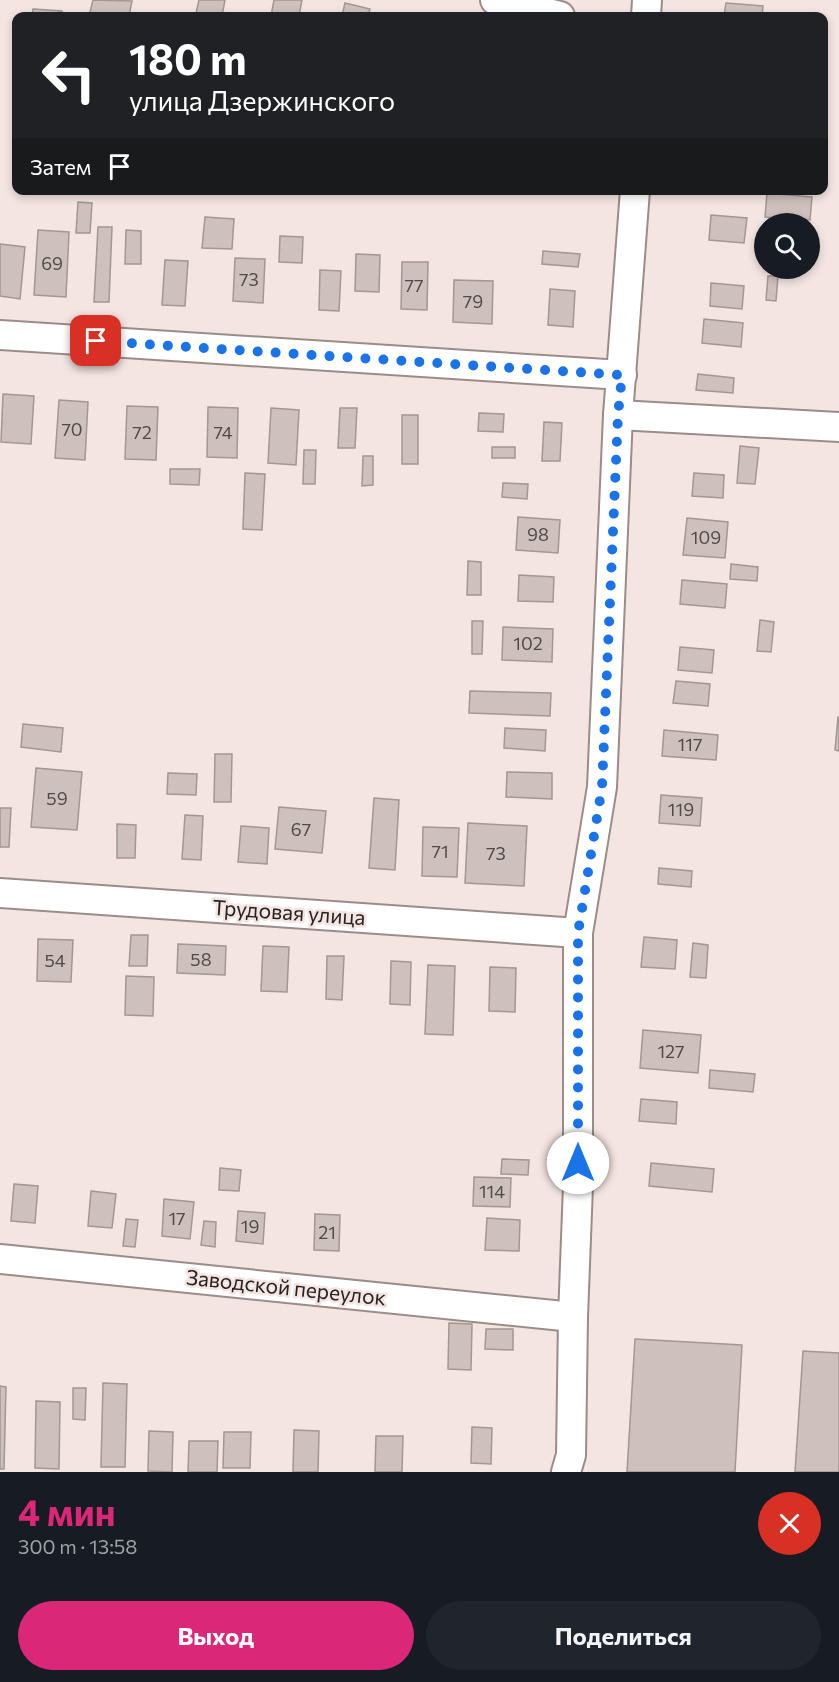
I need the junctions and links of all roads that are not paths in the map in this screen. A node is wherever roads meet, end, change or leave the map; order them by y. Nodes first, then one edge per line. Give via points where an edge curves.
1 (495, 0) edge
2 (544, 12) edge
3 (635, 195) edge
4 (0, 335) edge
5 (622, 375) junction
6 (618, 415) junction
7 (839, 427) edge
8 (0, 893) edge
9 (578, 933) junction
10 (0, 1259) edge
11 (573, 1317) junction
12 (566, 1472) edge

1 - 2 street
3 - 5 street
4 - 5 street
5 - 6 street
6 - 7 street
6 - 9 street via 602,787
8 - 9 street, Трудовая улица
9 - 11 street via 578,1186
10 - 11 street, Заводской переулок
11 - 12 street via 571,1455

